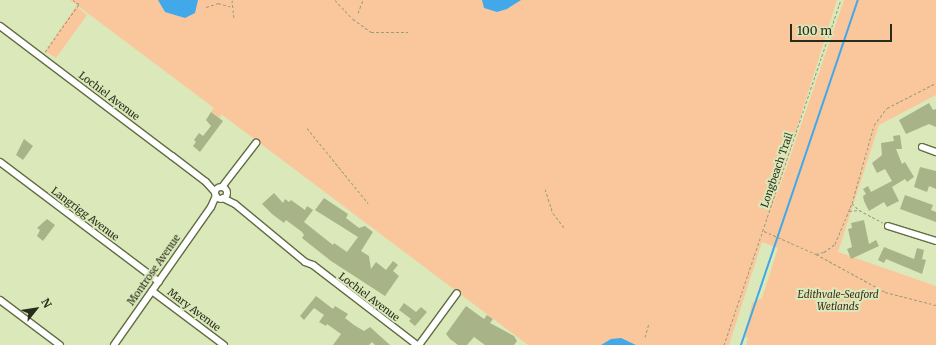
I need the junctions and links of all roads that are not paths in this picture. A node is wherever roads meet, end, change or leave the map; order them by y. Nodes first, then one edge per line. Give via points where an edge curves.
1 (0, 26) edge
2 (256, 143) dead end
3 (922, 147) dead end
4 (936, 152) edge
5 (0, 162) edge
6 (221, 193) junction
7 (888, 226) road end
8 (936, 241) edge
9 (159, 282) junction
10 (152, 291) junction
11 (457, 292) dead end
12 (0, 300) edge
13 (60, 345) edge
14 (114, 345) edge
15 (224, 345) edge
16 (418, 345) edge

1 - 6 street, Lochiel Avenue
2 - 6 street, Montrose Avenue
3 - 4 street
5 - 9 street, Langrigg Avenue
6 - 9 street, Montrose Avenue
6 - 16 street, Lochiel Avenue via 305,262 313,265
7 - 8 street
9 - 10 street, Montrose Avenue
10 - 14 street, Montrose Avenue
10 - 15 street, Mary Avenue
11 - 16 street
12 - 13 street

